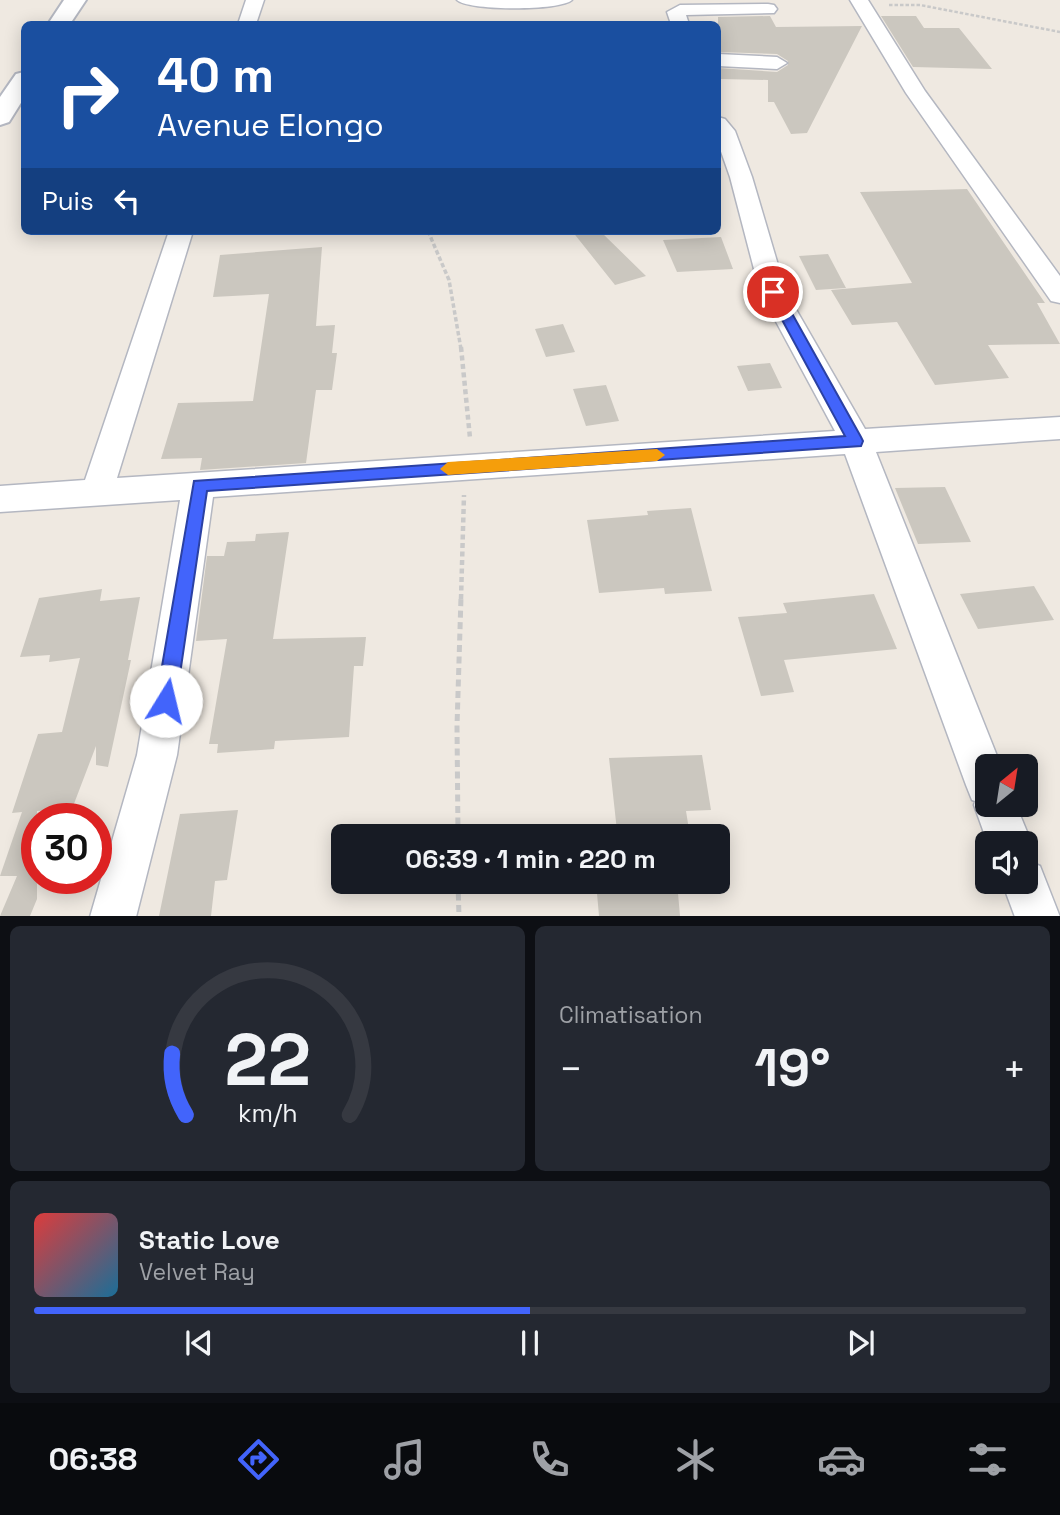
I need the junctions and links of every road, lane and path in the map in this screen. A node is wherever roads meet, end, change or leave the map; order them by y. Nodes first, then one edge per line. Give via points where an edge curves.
1 (75, 0) edge
2 (255, 0) edge
3 (466, 0) edge
4 (563, 0) edge
5 (860, 1) edge
6 (486, 2) edge
7 (768, 9) dead end
8 (62, 21) edge
9 (248, 21) edge
10 (487, 21) edge
11 (679, 21) edge
12 (1060, 32) edge
13 (721, 60) edge
14 (777, 63) dead end
15 (21, 84) edge
16 (0, 117) edge
17 (721, 127) edge
18 (180, 235) edge
19 (430, 235) edge
20 (1060, 295) edge
21 (1060, 428) edge
22 (856, 441) junction
23 (465, 468) junction
24 (199, 485) junction
25 (97, 492) junction
26 (0, 499) edge
27 (975, 754) edge
28 (458, 824) edge
29 (458, 894) edge
30 (1029, 894) edge
31 (113, 916) edge
32 (458, 916) edge
33 (1038, 916) edge

1 - 8 street
2 - 9 street
3 - 6 street
4 - 6 street
5 - 12 path via 920,5
5 - 20 street via 916,93
6 - 10 street
7 - 11 street via 680,10 676,12
13 - 14 street
15 - 16 street
17 - 22 street via 741,177 773,292
18 - 25 street
19 - 23 path via 449,280 459,331 471,433
21 - 22 street
22 - 23 street
22 - 27 street
23 - 24 street
23 - 28 path
24 - 25 street
24 - 31 street via 157,755
25 - 26 street
29 - 32 path
30 - 33 street

